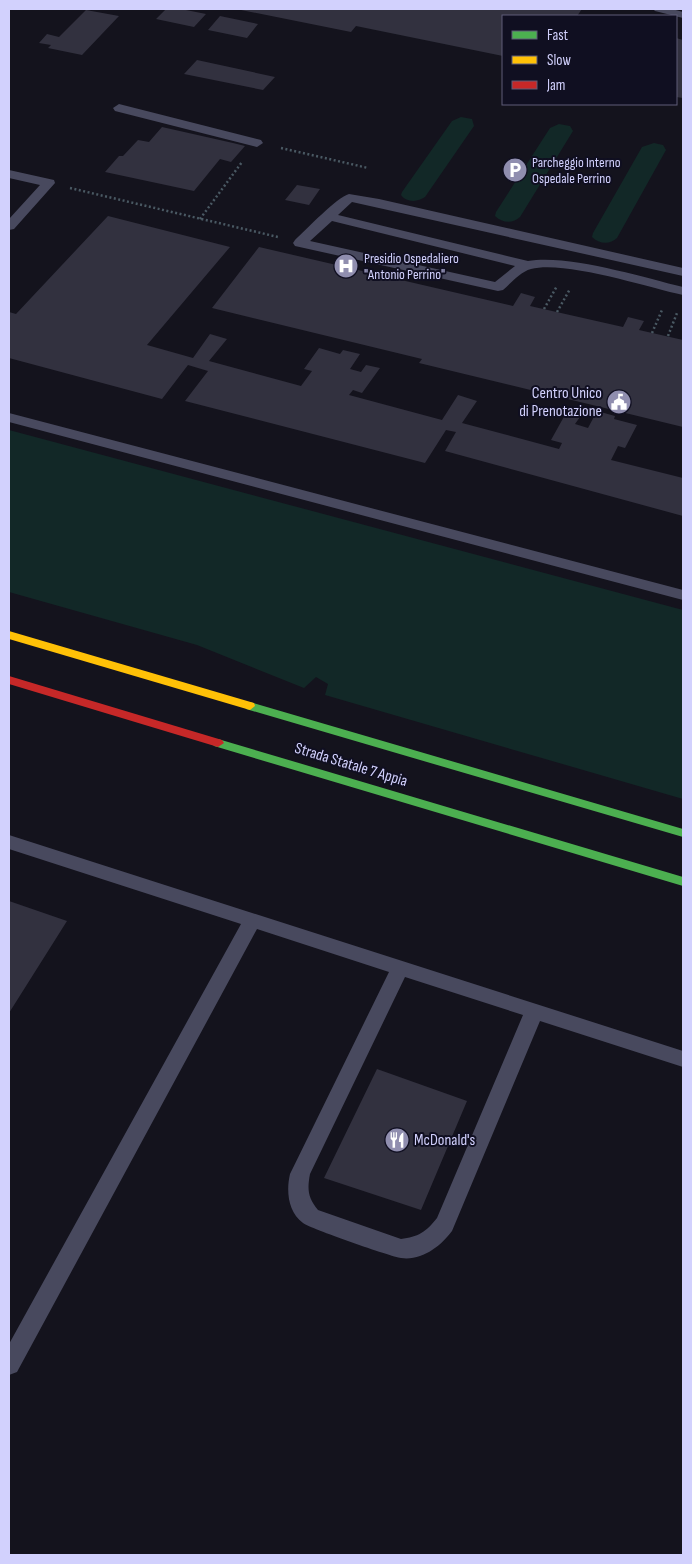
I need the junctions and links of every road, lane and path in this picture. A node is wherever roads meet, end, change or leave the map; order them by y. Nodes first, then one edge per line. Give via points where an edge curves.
1 (659, 9) edge
2 (683, 15) edge
3 (119, 108) dead end
4 (257, 142) junction
5 (368, 168) dead end
6 (9, 174) edge
7 (49, 183) junction
8 (328, 216) junction
9 (200, 219) junction
10 (9, 226) edge
11 (300, 242) junction
12 (526, 265) junction
13 (683, 272) edge
14 (559, 283) dead end
15 (571, 286) dead end
16 (683, 290) edge
17 (663, 306) dead end
18 (544, 309) dead end
19 (678, 310) dead end
20 (557, 312) dead end
21 (652, 333) dead end
22 (668, 336) dead end
23 (9, 417) edge
24 (683, 595) edge
25 (9, 636) edge
26 (9, 680) edge
27 (76, 712) dead end
28 (202, 737) junction
29 (683, 833) edge
30 (9, 842) edge
31 (683, 882) edge
32 (253, 920) junction
33 (400, 968) junction
34 (534, 1010) junction
35 (683, 1059) edge
36 (9, 1365) edge

1 - 2 lane
3 - 4 lane
4 - 5 path
4 - 9 path
6 - 7 lane
7 - 9 path
7 - 10 lane
8 - 11 lane
8 - 12 lane
8 - 13 lane via 349,198
9 - 11 path
11 - 12 lane via 498,287
12 - 16 lane via 548,264 599,271
14 - 18 path
15 - 20 path
17 - 21 path
19 - 22 path
23 - 24 lane
25 - 29 highway, Strada Statale 7 Appia
26 - 28 highway, Strada Statale 7 Appia
27 - 28 highway
28 - 31 highway, Strada Statale 7 Appia
30 - 32 lane
32 - 33 lane
32 - 36 lane
33 - 34 lane
33 - 34 lane via 300,1174 296,1190 302,1206 311,1217 401,1249 418,1247 435,1237 445,1224
34 - 35 lane

